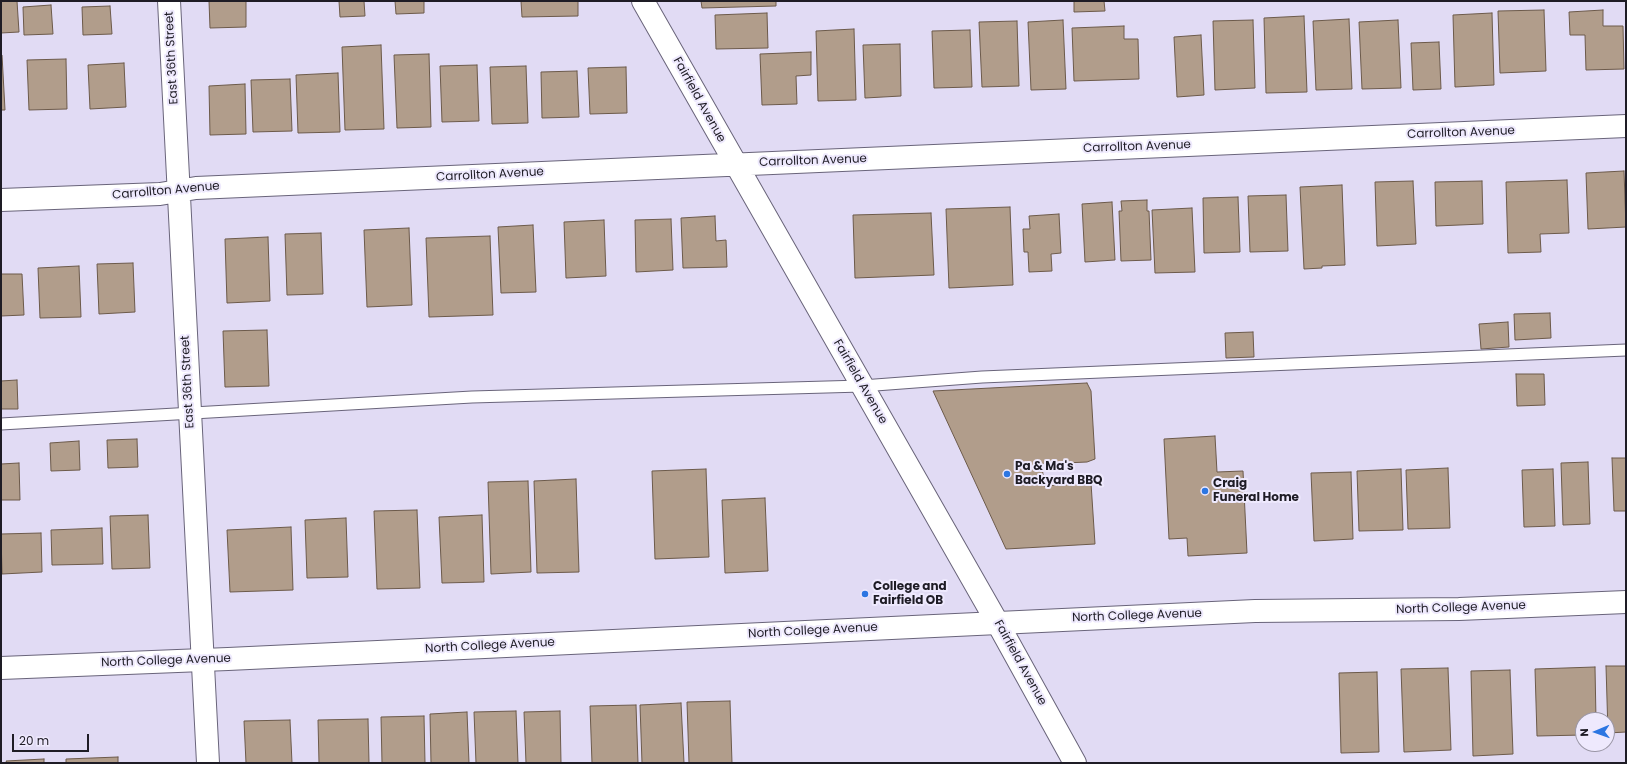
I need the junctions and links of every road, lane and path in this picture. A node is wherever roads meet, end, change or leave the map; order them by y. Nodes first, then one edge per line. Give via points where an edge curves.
1 (169, 1) edge
2 (643, 1) edge
3 (1626, 126) edge
4 (735, 164) junction
5 (179, 192) junction
6 (1, 200) edge
7 (1626, 350) edge
8 (862, 386) junction
9 (190, 414) junction
10 (1, 424) edge
11 (1626, 602) edge
12 (997, 622) junction
13 (202, 660) junction
14 (1, 668) edge
15 (208, 763) edge
16 (1075, 763) edge

1 - 5 street, East 36th Street
2 - 4 street, Fairfield Avenue
3 - 4 street, Carrollton Avenue
4 - 5 street, Carrollton Avenue via 204,188
4 - 8 street, Fairfield Avenue
5 - 6 street, Carrollton Avenue
5 - 9 street, East 36th Street
7 - 8 lane via 982,377
8 - 9 lane via 472,397
8 - 12 street, Fairfield Avenue
9 - 10 lane
9 - 13 street, East 36th Street
11 - 12 street, North College Avenue via 1459,609 1255,611
12 - 13 street, North College Avenue
12 - 16 street, Fairfield Avenue
13 - 14 street, North College Avenue
13 - 15 street, East 36th Street

